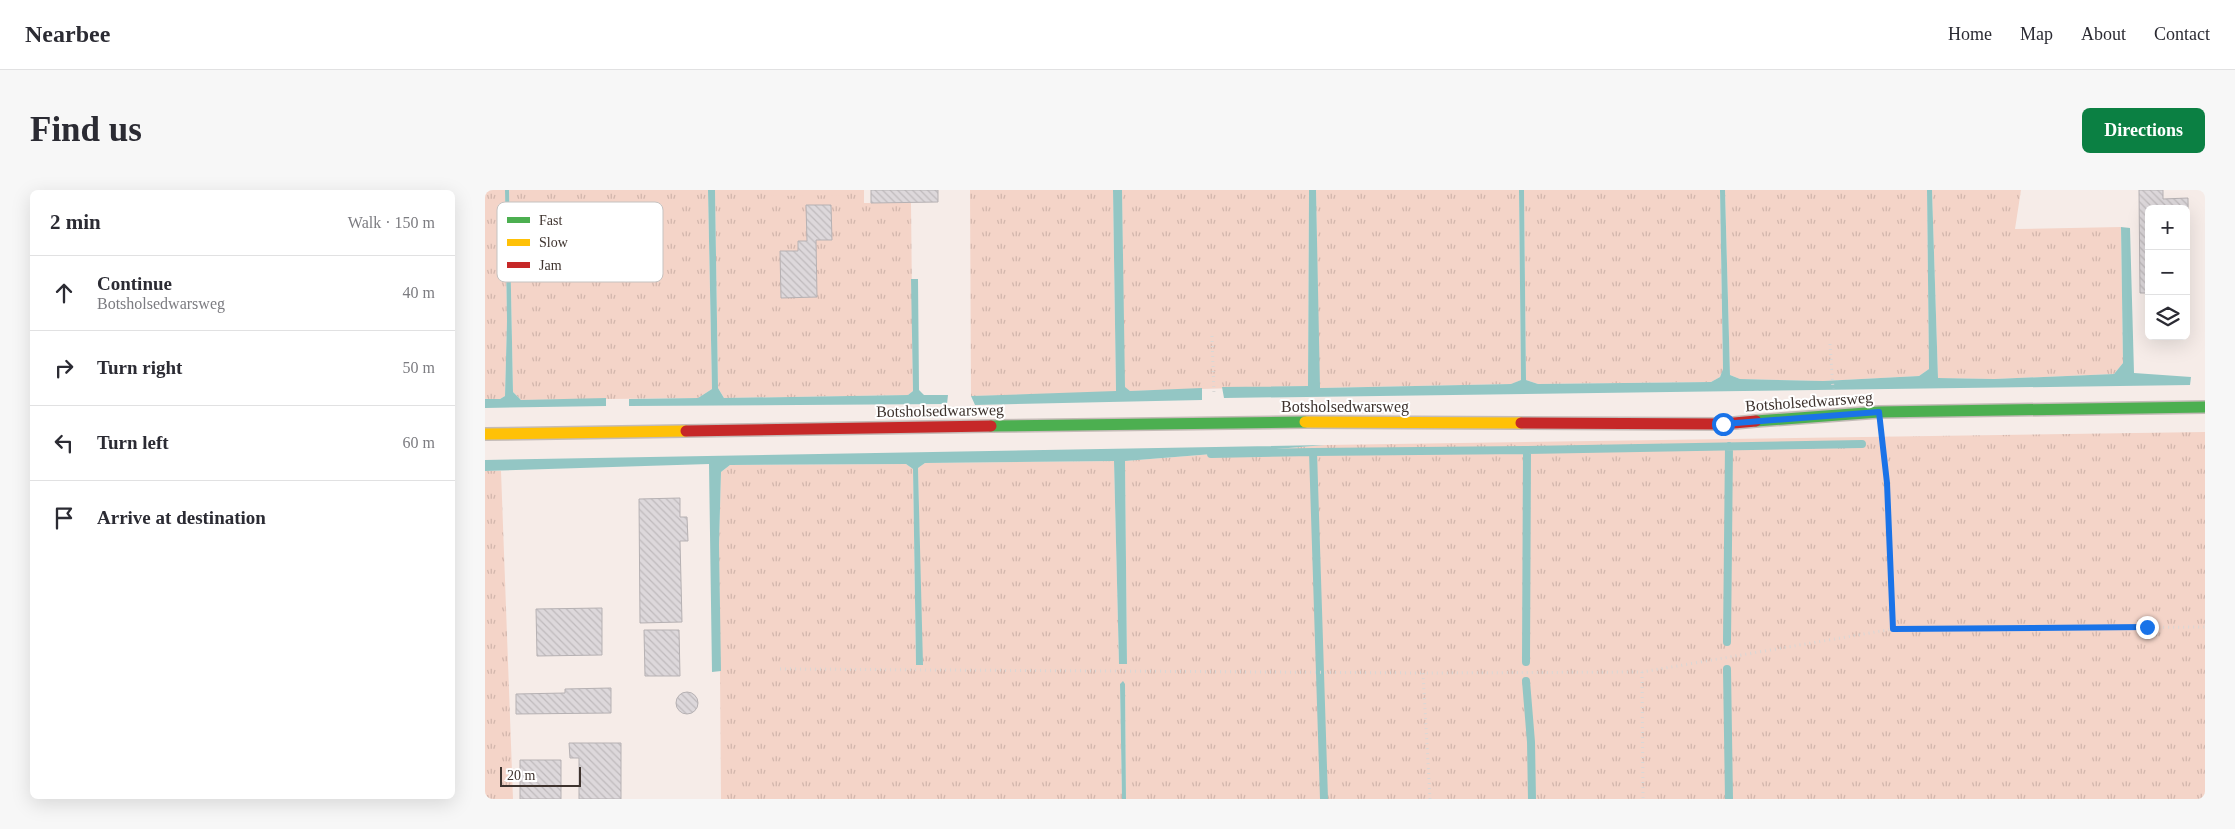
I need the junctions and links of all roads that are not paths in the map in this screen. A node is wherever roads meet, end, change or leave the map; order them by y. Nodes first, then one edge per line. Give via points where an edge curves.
1 (2205, 407) edge
2 (485, 434) edge

1 - 2 street, Botsholsedwarsweg via 1879,412 1723,424 1215,422

